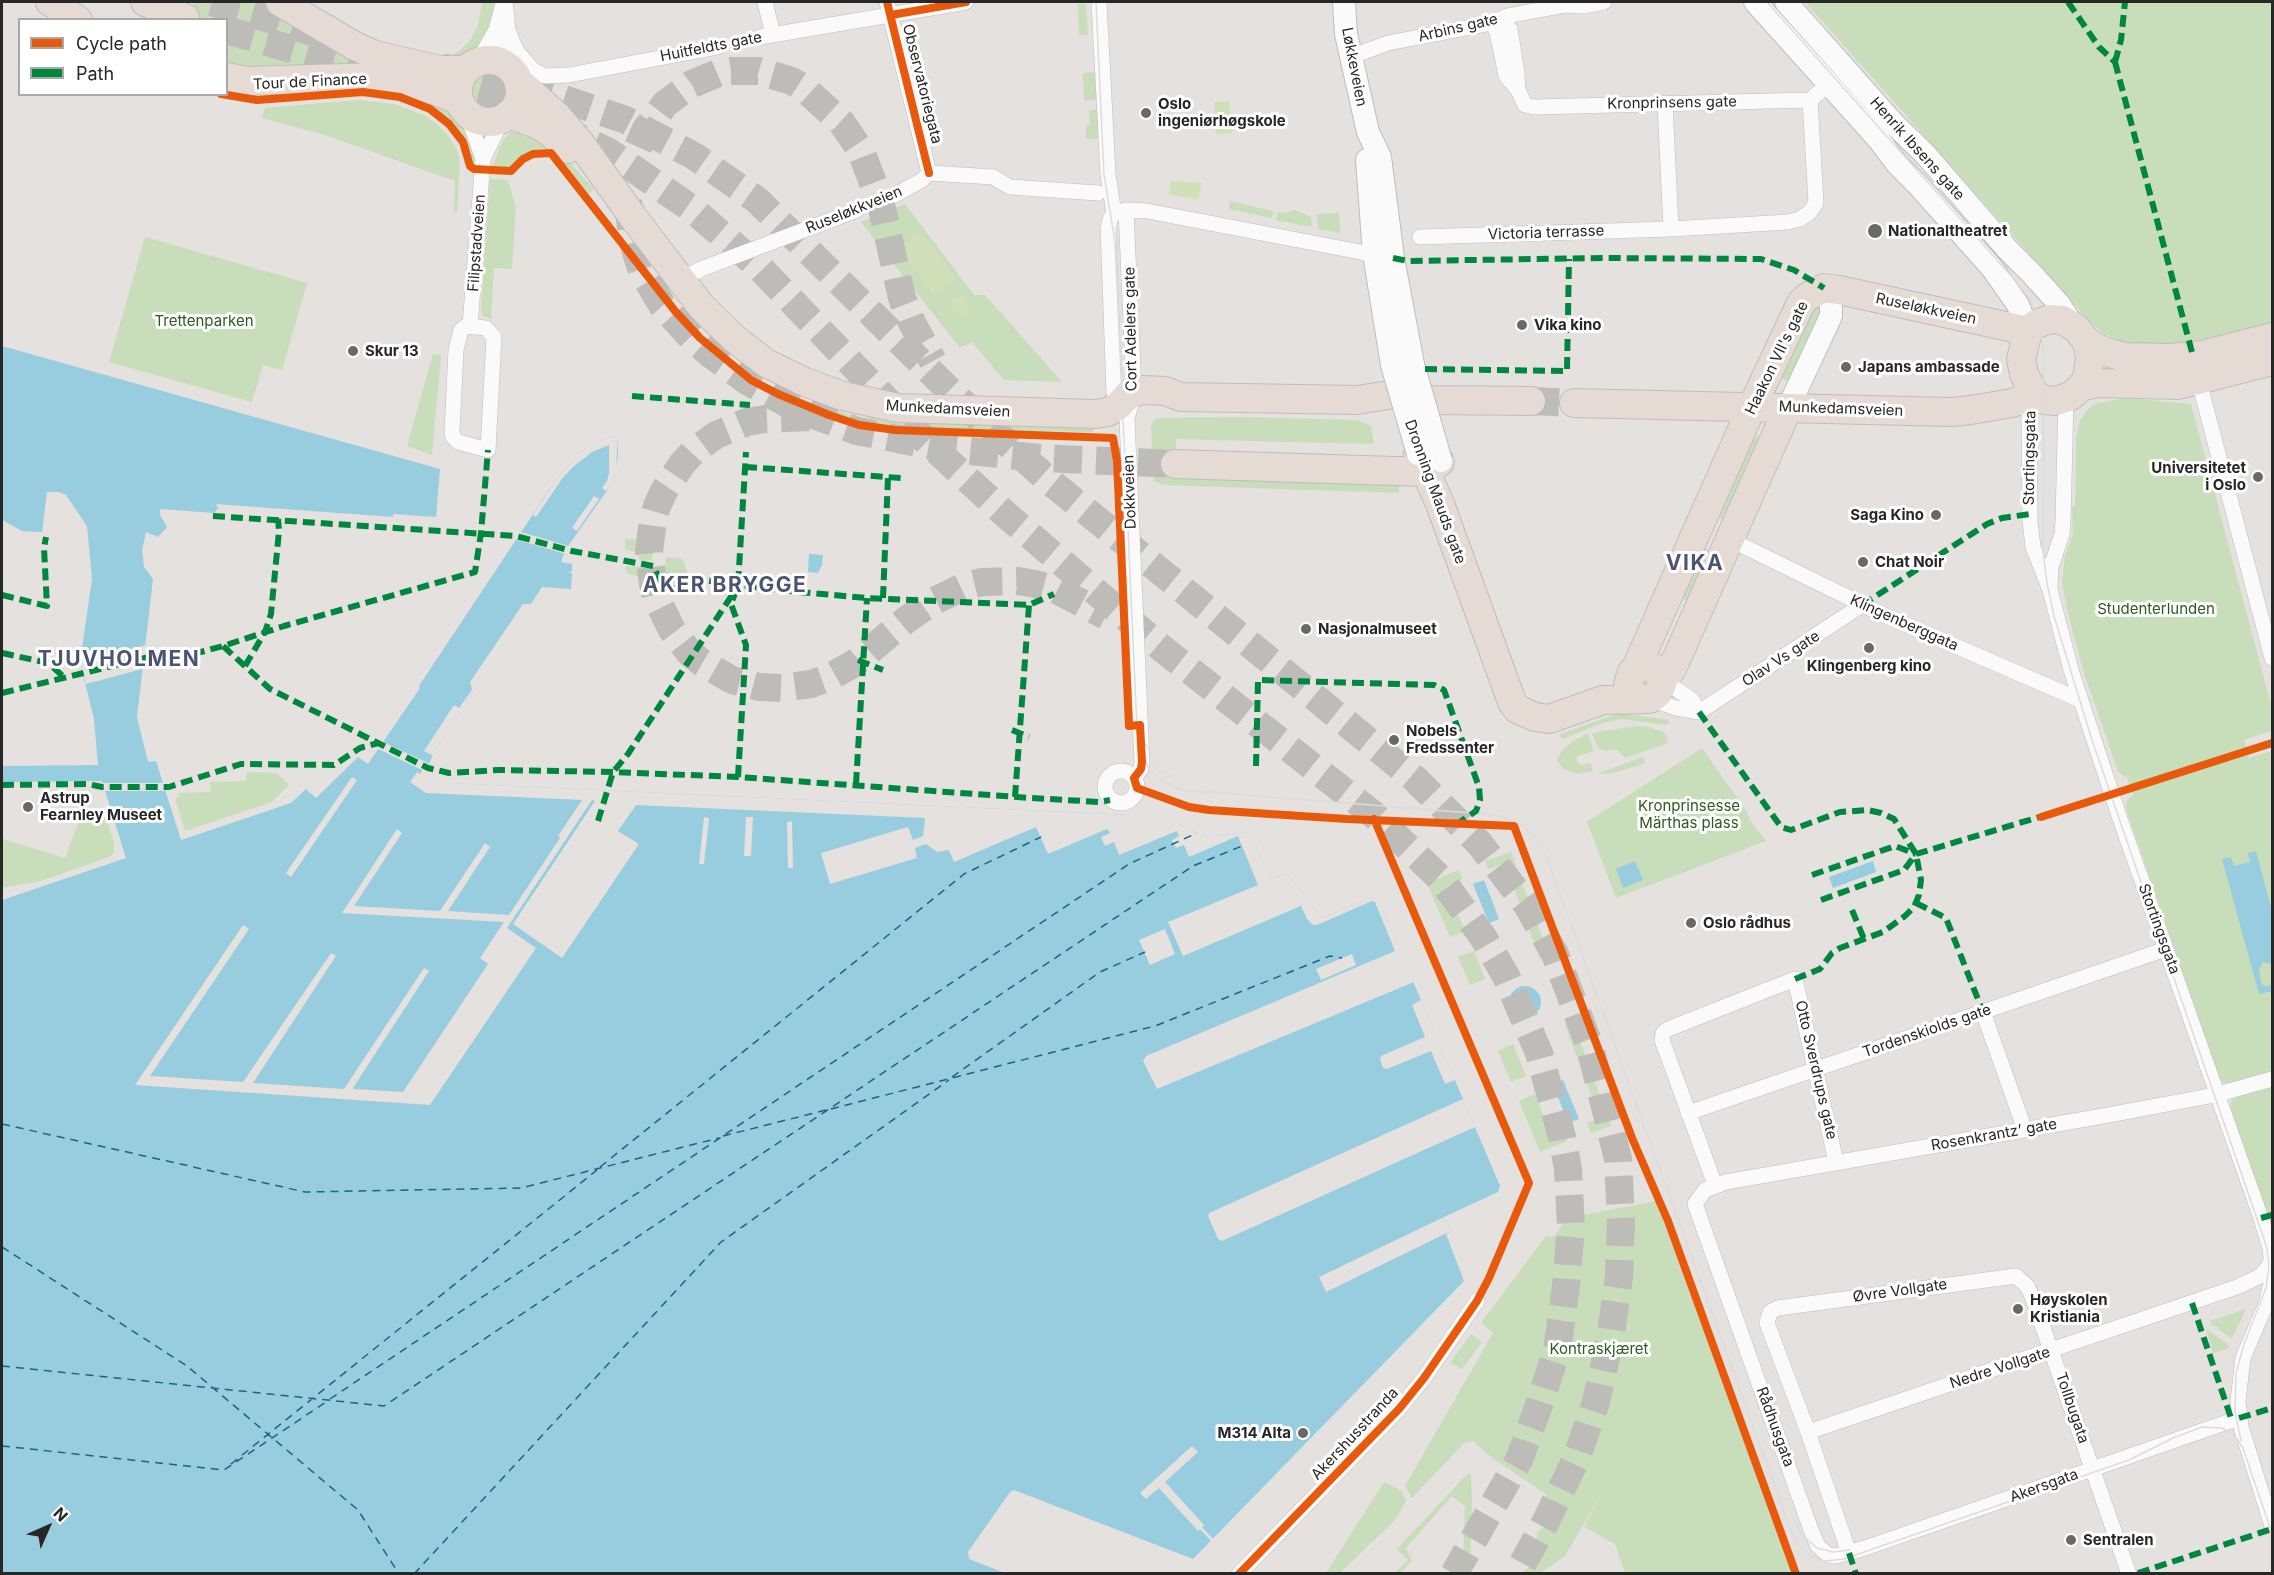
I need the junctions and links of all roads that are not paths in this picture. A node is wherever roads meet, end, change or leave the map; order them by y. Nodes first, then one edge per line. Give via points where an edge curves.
1 (50, 2) edge
2 (145, 2) edge
3 (280, 2) edge
4 (504, 2) edge
5 (765, 2) edge
6 (966, 2) edge
7 (1099, 2) edge
8 (1344, 2) edge
9 (1604, 2) edge
10 (1755, 2) edge
11 (1786, 2) edge
12 (889, 8) edge
13 (75, 18) edge
14 (185, 18) edge
15 (1500, 20) junction
16 (496, 30) junction
17 (718, 46) dead end
18 (1350, 57) junction
19 (472, 66) junction
20 (513, 74) junction
21 (228, 77) edge
22 (1829, 84) junction
23 (1810, 100) junction
24 (1665, 103) junction
25 (463, 107) junction
26 (506, 116) junction
27 (483, 159) junction
28 (929, 172) junction
29 (1098, 193) dead end
30 (895, 195) dead end
31 (857, 210) dead end
32 (1120, 212) junction
33 (633, 217) junction
34 (1671, 229) junction
35 (1420, 237) dead end
36 (1383, 256) junction
37 (682, 279) junction
38 (1824, 288) junction
39 (470, 326) junction
40 (2028, 332) junction
41 (2079, 333) junction
42 (2272, 337) edge
43 (2272, 361) edge
44 (2196, 369) junction
45 (2074, 393) junction
46 (2035, 395) junction
47 (1531, 401) tunnel mouth
48 (1574, 403) tunnel mouth
49 (1127, 405) junction
50 (1752, 407) junction
51 (1788, 408) junction
52 (1176, 455) tunnel mouth
53 (1428, 462) junction
54 (1731, 540) junction
55 (2050, 590) junction
56 (1862, 605) junction
57 (2272, 658) edge
58 (1643, 684) junction
59 (2080, 700) junction
60 (1699, 712) junction
61 (1134, 778) dead end
62 (2166, 949) junction
63 (1983, 1012) junction
64 (1817, 1069) junction
65 (2272, 1079) edge
66 (2217, 1095) junction
67 (1688, 1113) junction
68 (2025, 1130) junction
69 (1836, 1162) junction
70 (1715, 1185) junction
71 (2272, 1263) edge
72 (2022, 1279) joint
73 (2272, 1279) edge
74 (1477, 1301) dead end
75 (1778, 1308) joint
76 (2051, 1351) junction
77 (2240, 1418) junction
78 (1808, 1432) junction
79 (2093, 1469) junction
80 (2272, 1526) edge
81 (1849, 1553) junction
82 (1239, 1574) edge
83 (2129, 1574) edge

1 - 13 highway
2 - 14 highway
3 - 19 highway via 375,55 440,70
4 - 16 street
4 - 17 street, Huitfeldts gate via 516,50 533,70 545,76 569,75
5 - 12 street, Huitfeldts gate via 766,36
6 - 12 street, Huitfeldts gate
7 - 32 street, Cort Adelers gate via 1107,174
8 - 18 main road, Løkkeveien
9 - 15 street, Arbins gate via 1566,5
10 - 22 main road, Henrik Ibsens gate
11 - 41 main road, Henrik Ibsens gate via 2059,304
12 - 28 street, Observatoriegata
15 - 18 street, Arbins gate via 1388,43
15 - 24 street, Kronprinsens gate via 1497,32 1506,76 1525,105
16 - 19 street
16 - 20 street, Munkedamsveien
18 - 36 main road, Løkkeveien via 1368,132 1367,160
19 - 20 highway via 497,61
19 - 25 highway via 457,89
20 - 26 highway via 520,95
20 - 33 highway, Munkedamsveien via 577,138
21 - 25 highway via 248,81 377,77 427,88
22 - 23 street
22 - 40 main road, Henrik Ibsens gate via 1992,268 2018,305
23 - 24 street, Kronprinsens gate
23 - 34 street, Victoria terrasse via 1816,192 1816,203 1810,212 1788,222
24 - 34 street
25 - 26 highway via 474,118 489,122
25 - 27 street, Filipstadveien
26 - 27 street, Filipstadveien
26 - 33 highway, Munkedamsveien via 552,133
27 - 39 street, Filipstadveien
28 - 29 street via 993,177 1010,187
28 - 30 street, Ruseløkkveien
31 - 37 street, Ruseløkkveien
32 - 36 street via 1147,211
32 - 49 street, Cort Adelers gate via 1109,223 1108,236 1114,392
33 - 37 highway, Munkedamsveien
34 - 35 street, Victoria terrasse
36 - 53 main road, Dronning Mauds gate, bridge via 1402,364
37 - 49 highway, Munkedamsveien via 701,306 752,352 786,374 843,396 898,408 977,412 1100,414
38 - 40 highway, Ruseløkkveien
38 - 50 highway, Haakon VII's gate via 1801,303
38 - 51 main road, Haakon VII's gate via 1831,301 1831,316
39 - 39 street, Filipstadveien via 461,330 456,350 452,432 458,442 488,450 494,338 490,330
40 - 41 highway via 2050,319 2062,320
40 - 46 highway via 2020,359
41 - 44 highway via 2103,351 2124,357 2171,358
41 - 45 highway via 2089,350 2089,367
42 - 44 highway
43 - 44 highway
44 - 45 highway via 2174,386 2100,383
44 - 57 street
45 - 46 highway via 2044,400
45 - 55 street, Stortingsgata via 2062,534 2051,567
46 - 51 highway, Munkedamsveien via 2012,403 1951,412
46 - 55 street, Stortingsgata via 2029,411 2030,534
47 - 49 highway, Munkedamsveien via 1432,400 1406,409 1390,409 1357,400 1181,397 1164,405
48 - 50 highway, Munkedamsveien
49 - 61 street, Dokkveien via 1142,762
50 - 51 highway, Munkedamsveien
50 - 58 highway, Haakon VII's gate
51 - 54 highway, Haakon VII's gate
52 - 53 highway
53 - 58 highway, Dronning Mauds gate via 1444,478 1529,714 1549,719
54 - 56 street, Klingenberggata
54 - 58 highway, Haakon VII's gate via 1672,669
55 - 59 street, Stortingsgata
56 - 59 street, Klingenberggata
56 - 60 street, Olav Vs gate
58 - 60 street via 1676,708
58 - 60 street via 1692,700
59 - 62 street, Stortingsgata
62 - 63 street, Tordenskiolds gate
62 - 66 street, Stortingsgata
63 - 64 street, Tordenskiolds gate
63 - 68 street
64 - 67 street, Tordenskiolds gate
64 - 67 street, Otto Sverdrups gate via 1795,979 1663,1033 1662,1040
64 - 69 street, Otto Sverdrups gate
65 - 66 street, Rosenkrantz’ gate
66 - 68 street, Rosenkrantz’ gate
66 - 71 street, Stortingsgata
67 - 70 street
68 - 69 street, Rosenkrantz’ gate
69 - 70 street, Rosenkrantz’ gate
70 - 81 street, Rådhusgata via 1702,1193 1695,1207 1811,1530 1818,1546 1828,1555
71 - 76 street, Nedre Vollgate via 2255,1279
72 - 75 street, Øvre Vollgate via 2009,1275
72 - 76 street, Tollbugata
73 - 77 street via 2240,1370
74 - 82 street, Akershusstranda via 1399,1409
75 - 78 street, Rådhusgata via 1770,1311 1767,1323
76 - 78 street, Nedre Vollgate
76 - 79 street, Tollbugata
77 - 79 street, Akersgata
77 - 80 street
78 - 81 street, Rådhusgata
79 - 81 street, Akersgata
79 - 83 street, Tollbugata

